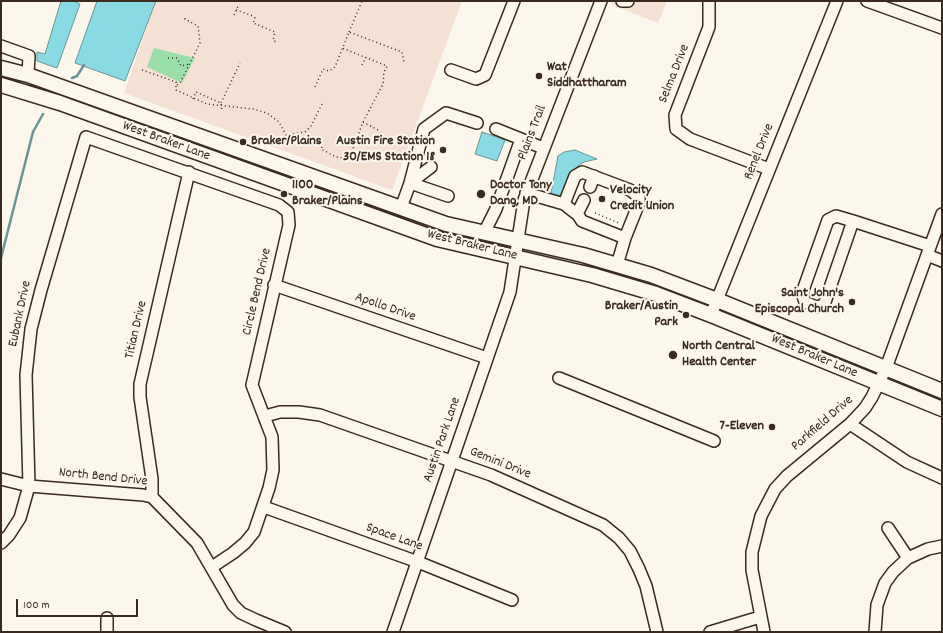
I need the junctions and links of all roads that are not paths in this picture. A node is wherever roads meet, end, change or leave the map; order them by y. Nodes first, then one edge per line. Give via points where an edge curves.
1 (514, 1) edge
2 (601, 1) edge
3 (622, 1) edge
4 (628, 1) edge
5 (709, 1) edge
6 (837, 1) edge
7 (867, 1) edge
8 (942, 28) edge
9 (1, 46) edge
10 (1, 68) edge
11 (451, 70) dead end
12 (28, 75) junction
13 (1, 85) edge
14 (477, 123) dead end
15 (496, 129) dead end
16 (86, 137) joint
17 (521, 139) junction
18 (543, 148) junction
19 (431, 167) dead end
20 (769, 169) junction
21 (189, 172) junction
22 (594, 176) junction
23 (410, 183) junction
24 (590, 186) dead end
25 (526, 193) junction
26 (448, 196) dead end
27 (584, 200) dead end
28 (564, 204) junction
29 (400, 208) junction
30 (577, 214) junction
31 (942, 214) edge
32 (852, 221) junction
33 (395, 224) junction
34 (484, 233) junction
35 (625, 238) junction
36 (518, 240) junction
37 (928, 251) junction
38 (516, 257) junction
39 (942, 261) edge
40 (617, 265) junction
41 (274, 285) junction
42 (717, 300) junction
43 (711, 315) junction
44 (487, 358) junction
45 (886, 368) junction
46 (559, 378) dead end
47 (879, 384) junction
48 (942, 391) edge
49 (942, 409) edge
50 (265, 416) junction
51 (850, 424) junction
52 (714, 441) dead end
53 (451, 461) junction
54 (942, 478) edge
55 (1, 479) edge
56 (29, 486) junction
57 (152, 497) junction
58 (264, 507) junction
59 (888, 528) dead end
60 (1, 543) edge
61 (942, 546) edge
62 (908, 558) junction
63 (418, 562) junction
64 (212, 567) junction
65 (512, 600) dead end
66 (760, 617) junction
67 (107, 618) dead end
68 (107, 632) edge
69 (285, 632) edge
70 (393, 632) edge
71 (656, 632) edge
72 (710, 632) edge
73 (764, 632) edge
74 (875, 632) edge

1 - 11 street via 485,75 476,78
2 - 18 street, Plains Trail
3 - 4 street
5 - 20 street, Selma Drive via 709,27 675,115 676,129 690,139
6 - 20 street, Renel Drive
7 - 8 street
9 - 12 street via 30,56
10 - 12 main road, West Braker Lane
12 - 29 main road, West Braker Lane
13 - 33 main road, West Braker Lane via 60,103
14 - 23 street via 446,114 424,129
15 - 17 street
16 - 21 street, Circle Bend Drive
16 - 56 street, Eubank Drive via 40,290 31,329 26,375
17 - 18 street
17 - 34 street via 496,209
18 - 25 street, Plains Trail
19 - 23 street
20 - 42 street, Renel Drive
21 - 41 street, Circle Bend Drive via 279,205 288,212 289,225
21 - 57 street, Titian Drive via 140,384
22 - 24 street
22 - 28 street via 582,172 577,174
22 - 35 street via 630,190 639,197
23 - 26 street
23 - 29 street
25 - 28 street
25 - 36 street, Plains Trail
27 - 30 street
28 - 30 street
29 - 33 main road
29 - 34 main road, West Braker Lane via 446,224
30 - 35 street via 582,220
31 - 37 street, Parkfield Drive
32 - 32 street via 824,305 816,307 805,302 802,293 828,220 836,216
32 - 37 street
33 - 38 main road, West Braker Lane via 456,244
34 - 36 main road, West Braker Lane
35 - 40 street
36 - 38 street, Plains Trail
36 - 40 main road, West Braker Lane
37 - 39 street
37 - 45 street, Parkfield Drive
38 - 43 main road, West Braker Lane via 620,283
38 - 44 street, Austin Park Lane via 510,292
40 - 42 main road, West Braker Lane
41 - 44 street, Apollo Drive
41 - 50 street, Circle Bend Drive via 252,385
42 - 43 street, Renel Drive
42 - 45 main road, West Braker Lane
43 - 47 main road, West Braker Lane
44 - 53 street, Austin Park Lane
45 - 47 street, Parkfield Drive
45 - 48 main road, West Braker Lane
46 - 52 street
47 - 49 main road, West Braker Lane
47 - 51 street, Parkfield Drive via 865,408
50 - 53 street, Gemini Drive via 280,412 320,415
50 - 58 street, Circle Bend Drive via 272,437 273,470
51 - 54 street via 907,462
51 - 66 street, Parkfield Drive via 787,476 766,503 752,552 752,570
53 - 63 street, Austin Park Lane
53 - 71 street, Gemini Drive via 491,475 603,525 619,538 630,551 641,574
55 - 56 street, North Bend Drive
56 - 57 street, North Bend Drive
56 - 60 street, Eubank Drive via 20,518
57 - 64 street, North Bend Drive via 197,543
58 - 63 street, Space Lane
58 - 64 street, Circle Bend Drive via 254,532 245,543
59 - 62 street
61 - 62 street
62 - 74 street via 893,572 880,595
63 - 65 street, Space Lane
63 - 70 street, Austin Park Lane
64 - 69 street, North Bend Drive via 225,593 241,613
66 - 72 street
66 - 73 street, Parkfield Drive
67 - 68 street

